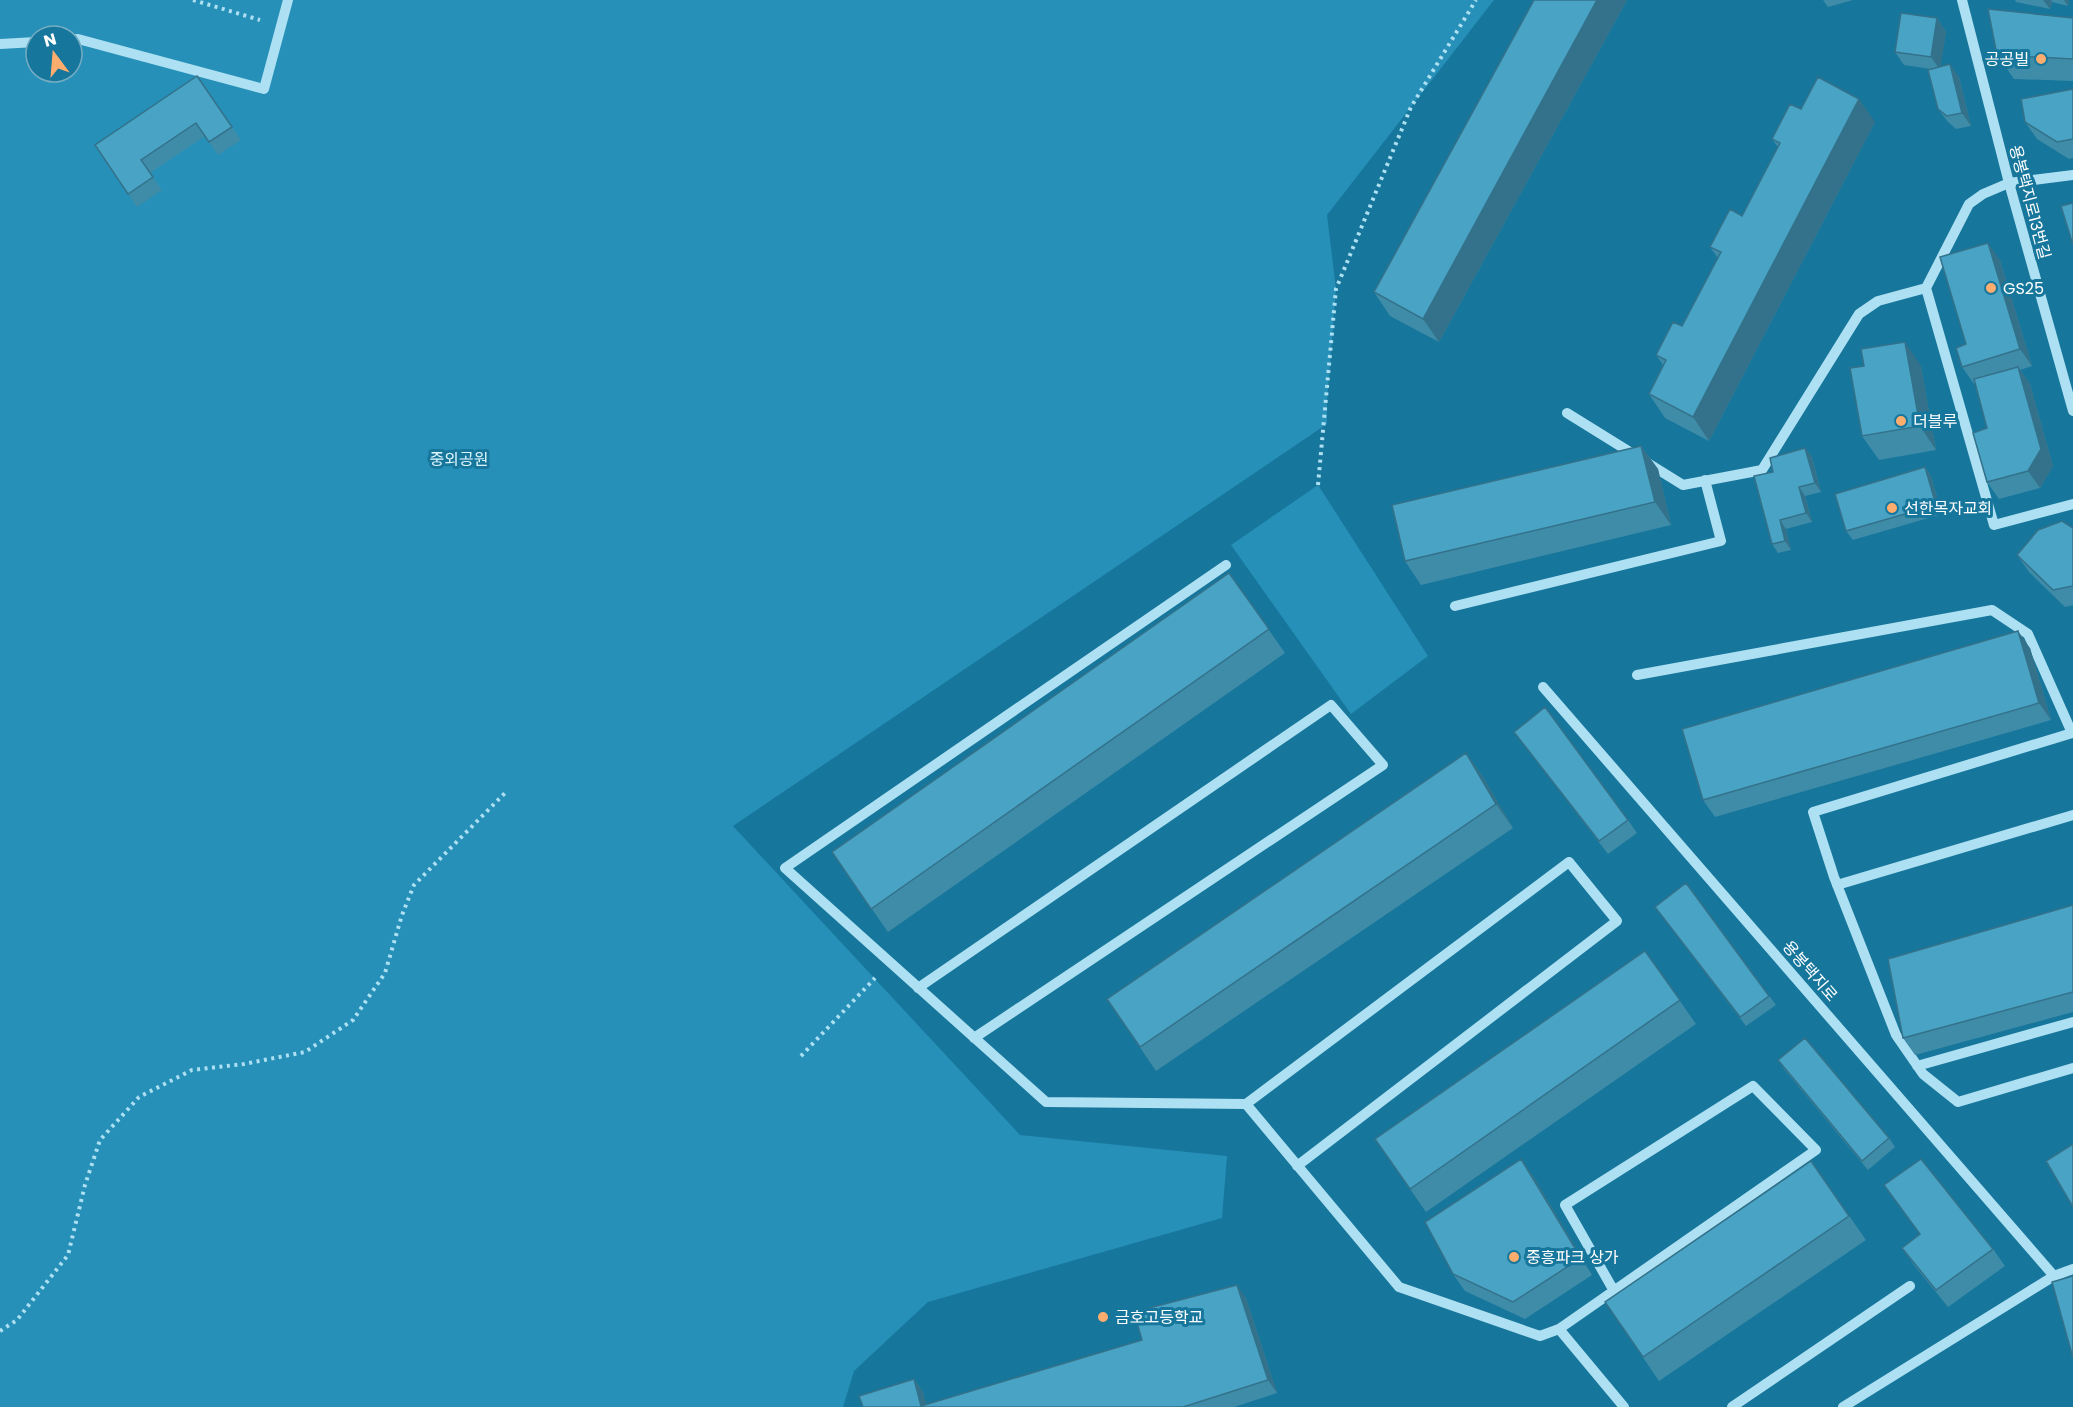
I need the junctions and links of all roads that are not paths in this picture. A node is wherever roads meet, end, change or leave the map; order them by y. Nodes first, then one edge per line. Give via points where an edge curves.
1 (288, 0) edge
2 (1962, 0) edge
3 (84, 41) edge
4 (24, 43) edge
5 (0, 44) edge
6 (2073, 175) edge
7 (2009, 183) junction
8 (1926, 288) junction
9 (2073, 411) edge
10 (1567, 412) dead end
11 (1705, 480) junction
12 (2073, 504) edge
13 (1226, 565) dead end
14 (1455, 606) dead end
15 (1637, 675) dead end
16 (1543, 687) dead end
17 (2073, 733) edge
18 (2073, 815) edge
19 (1837, 885) junction
20 (918, 988) junction
21 (2073, 1022) edge
22 (974, 1038) junction
23 (1917, 1066) junction
24 (2073, 1068) edge
25 (1246, 1104) junction
26 (1297, 1166) junction
27 (2073, 1269) edge
28 (2054, 1276) junction
29 (1910, 1286) edge
30 (1614, 1291) junction
31 (1559, 1329) junction
32 (1624, 1407) edge
33 (1732, 1407) edge
34 (1843, 1407) edge

1 - 3 street via 264,89
2 - 7 street, 용봉택지로13번길
4 - 5 street
6 - 7 street
7 - 8 street via 1969,204
7 - 9 street, 용봉택지로13번길
8 - 11 street via 1878,301 1859,314 1762,470
8 - 12 street via 1994,525
10 - 11 street via 1683,485
11 - 14 street via 1720,541
13 - 20 street via 785,868
15 - 17 street via 1992,610 2028,634
16 - 28 street, 용봉택지로
17 - 19 street via 1813,812
18 - 19 street
19 - 23 street via 1896,1035
20 - 22 street
20 - 22 street via 1331,705 1383,765
21 - 23 street
22 - 25 street via 1046,1102
23 - 24 street via 1958,1102
25 - 26 street
25 - 26 street via 1569,862 1617,921
26 - 31 street via 1399,1287 1540,1336
27 - 28 street
28 - 34 street
29 - 33 street
30 - 30 street via 1816,1150 1753,1086 1564,1205
30 - 31 street
31 - 32 street

